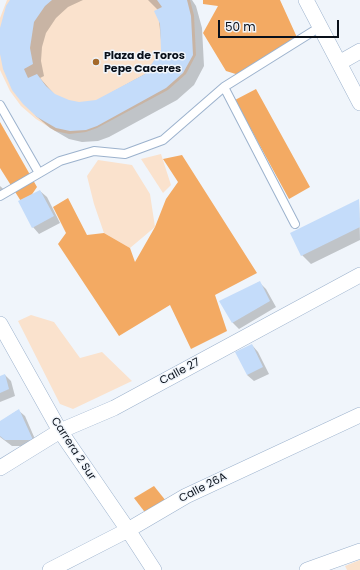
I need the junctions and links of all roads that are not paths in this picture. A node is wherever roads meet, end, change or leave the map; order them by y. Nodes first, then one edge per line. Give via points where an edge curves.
1 (306, 0) edge
2 (320, 27) junction
3 (360, 51) edge
4 (338, 63) junction
5 (224, 87) junction
6 (360, 103) edge
7 (0, 105) edge
8 (40, 173) junction
9 (0, 196) edge
10 (295, 224) dead end
11 (360, 275) edge
12 (0, 324) edge
13 (360, 415) edge
14 (60, 431) junction
15 (0, 468) edge
16 (128, 530) junction
17 (360, 551) edge
18 (333, 566) edge
19 (50, 570) edge
20 (154, 570) edge
21 (307, 570) edge

1 - 2 street
2 - 4 street
2 - 5 lane
3 - 4 street
4 - 6 street
5 - 8 lane via 163,140 125,154 94,151 60,161
5 - 10 lane
7 - 8 lane
8 - 9 lane
11 - 14 street, Calle 27 via 114,408
12 - 14 street, Carrera 2 Sur
13 - 16 street, Calle 26A via 186,496
14 - 15 street, Calle 27
14 - 16 street, Carrera 2 Sur
16 - 19 street, Calle 26A
16 - 20 street, Carrera 2 Sur
17 - 18 street
18 - 21 street

